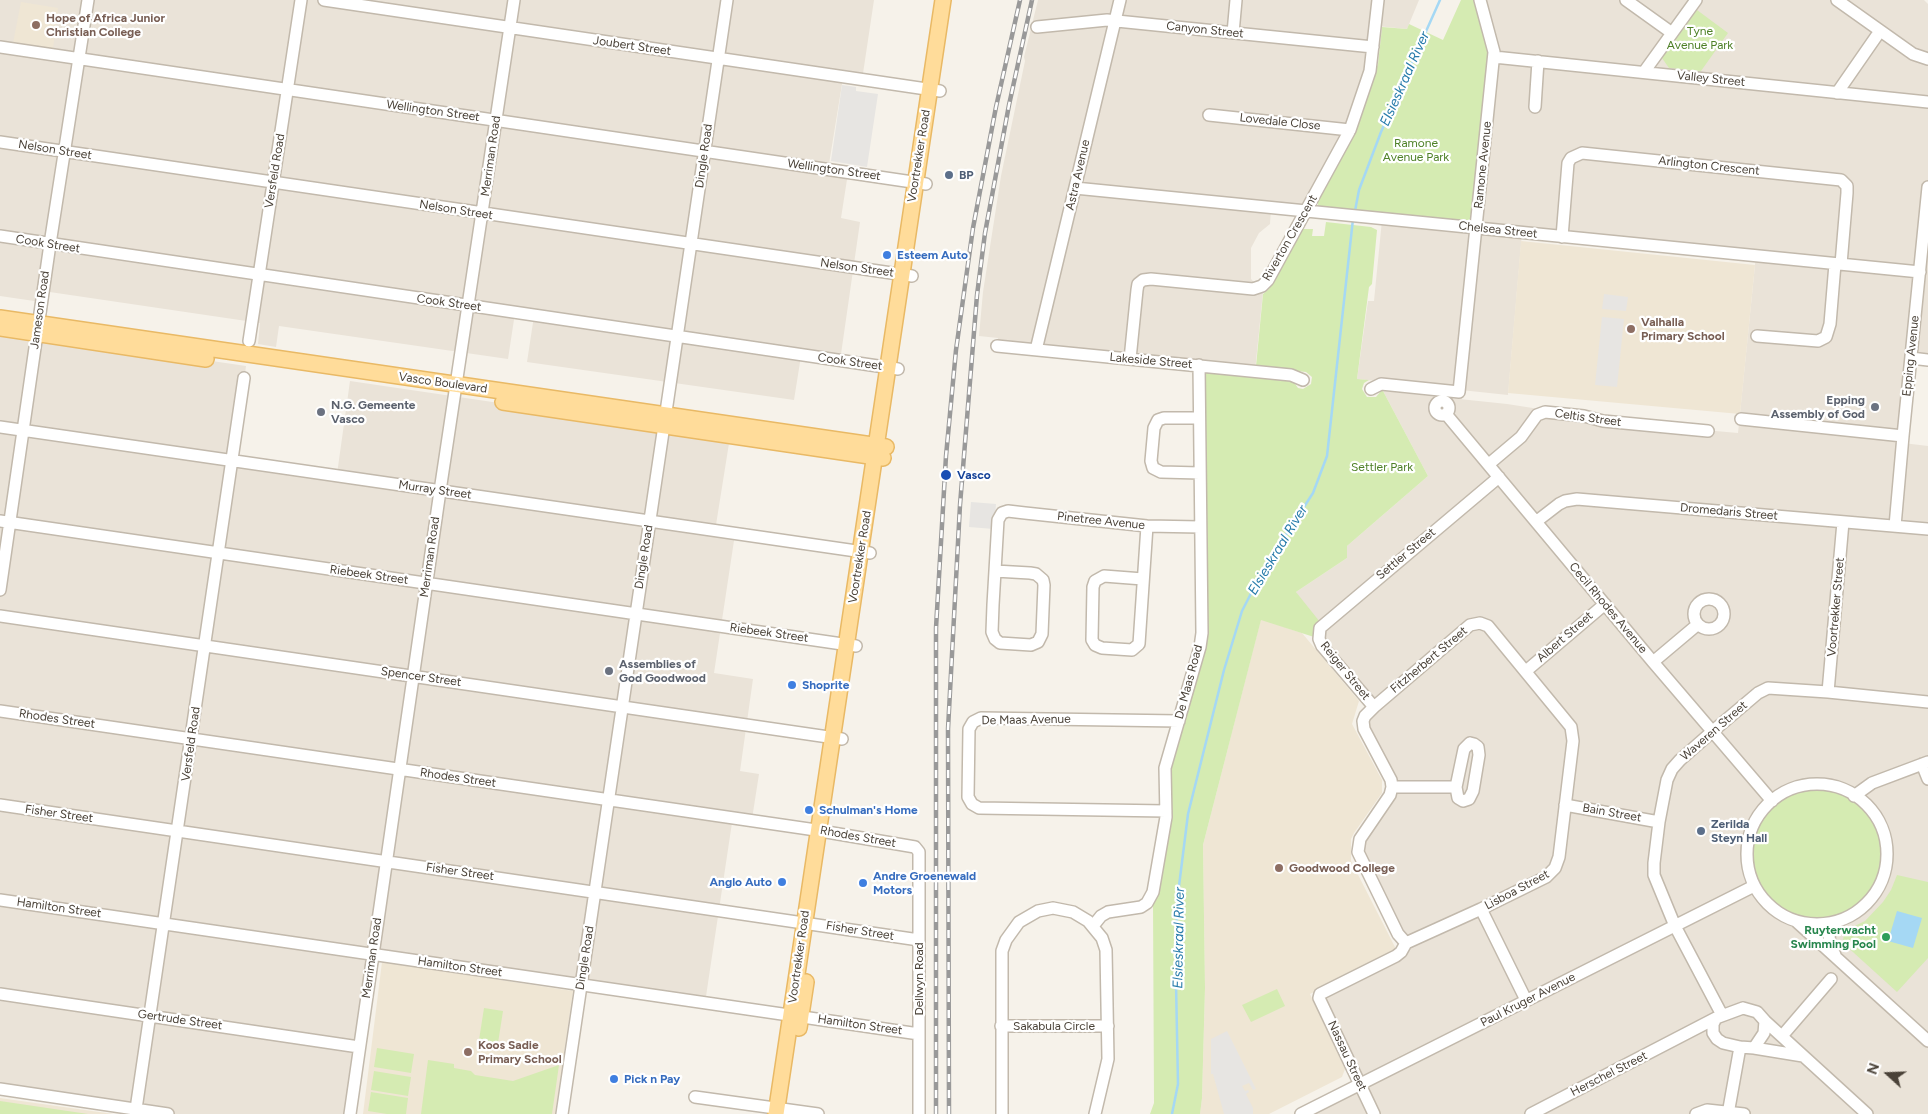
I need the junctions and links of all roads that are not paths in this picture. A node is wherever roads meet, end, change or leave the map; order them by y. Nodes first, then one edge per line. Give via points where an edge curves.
1 (88, 0) edge
2 (301, 0) edge
3 (324, 0) edge
4 (514, 0) edge
5 (727, 0) edge
6 (943, 0) edge
7 (954, 0) edge
8 (1120, 0) edge
9 (1236, 0) edge
10 (1378, 0) edge
11 (1480, 0) edge
12 (1626, 0) edge
13 (1696, 0) edge
14 (1837, 0) edge
15 (1115, 20) junction
16 (1037, 27) dead end
17 (509, 28) junction
18 (1880, 31) junction
19 (1233, 32) junction
20 (1672, 33) junction
21 (0, 47) edge
22 (1373, 47) junction
23 (1494, 57) junction
24 (719, 58) junction
25 (1928, 58) edge
26 (79, 59) junction
27 (1538, 62) junction
28 (1644, 72) junction
29 (288, 89) junction
30 (934, 90) junction
31 (1837, 93) junction
32 (1928, 102) edge
33 (1535, 107) dead end
34 (1209, 115) dead end
35 (496, 120) junction
36 (1350, 130) junction
37 (0, 142) edge
38 (705, 151) junction
39 (64, 152) junction
40 (273, 182) junction
41 (921, 183) junction
42 (1928, 187) edge
43 (1075, 188) junction
44 (1305, 212) junction
45 (482, 214) junction
46 (1476, 228) junction
47 (0, 236) edge
48 (1562, 237) junction
49 (1926, 237) edge
50 (50, 244) junction
51 (691, 244) junction
52 (1838, 264) junction
53 (1920, 272) junction
54 (259, 275) junction
55 (907, 276) junction
56 (467, 306) junction
57 (0, 318) edge
58 (0, 328) edge
59 (38, 328) junction
60 (677, 336) junction
61 (1757, 336) dead end
62 (249, 341) dead end
63 (998, 346) dead end
64 (1036, 350) junction
65 (1911, 358) junction
66 (1130, 360) junction
67 (1928, 360) edge
68 (1198, 365) junction
69 (893, 368) junction
70 (244, 378) dead end
71 (1303, 380) dead end
72 (1371, 389) dead end
73 (455, 390) junction
74 (1446, 414) dead end
75 (1199, 418) junction
76 (1740, 419) dead end
77 (664, 420) junction
78 (0, 427) edge
79 (23, 430) junction
80 (1708, 431) dead end
81 (1903, 436) junction
82 (881, 452) junction
83 (232, 461) junction
84 (1488, 464) junction
85 (1200, 473) junction
86 (1499, 477) junction
87 (440, 491) junction
88 (1537, 521) junction
89 (5, 522) edge
90 (650, 522) junction
91 (1844, 522) junction
92 (1147, 526) junction
93 (1895, 526) junction
94 (1200, 527) junction
95 (1928, 529) edge
96 (866, 552) junction
97 (218, 553) junction
98 (995, 571) junction
99 (1143, 579) junction
100 (427, 584) junction
101 (0, 590) edge
102 (1605, 604) junction
103 (636, 615) junction
104 (0, 616) edge
105 (1698, 625) dead end
106 (1318, 635) joint
107 (851, 645) junction
108 (205, 646) junction
109 (1653, 662) junction
110 (1526, 671) junction
111 (413, 676) junction
112 (1828, 692) junction
113 (1928, 702) edge
114 (622, 706) junction
115 (1374, 707) junction
116 (0, 711) edge
117 (1179, 721) junction
118 (1713, 731) junction
119 (837, 738) junction
120 (191, 739) junction
121 (1925, 763) edge
122 (400, 770) junction
123 (1928, 779) edge
124 (1392, 787) junction
125 (1456, 787) dead end
126 (1854, 796) junction
127 (608, 800) junction
128 (1772, 801) junction
129 (0, 805) edge
130 (1565, 805) junction
131 (1166, 811) junction
132 (1659, 822) junction
133 (178, 831) junction
134 (823, 831) junction
135 (915, 846) joint
136 (386, 862) junction
137 (1754, 886) junction
138 (595, 892) junction
139 (0, 900) edge
140 (1480, 909) junction
141 (1838, 921) junction
142 (1797, 922) junction
143 (164, 924) junction
144 (809, 924) junction
145 (1093, 926) junction
146 (1675, 926) junction
147 (919, 940) junction
148 (1406, 943) junction
149 (372, 954) junction
150 (1837, 959) junction
151 (1831, 978) dead end
152 (580, 984) junction
153 (0, 994) edge
154 (1319, 998) joint
155 (1526, 1000) junction
156 (151, 1016) junction
157 (796, 1016) junction
158 (1719, 1017) junction
159 (1765, 1020) junction
160 (1001, 1026) junction
161 (1108, 1026) junction
162 (919, 1034) junction
163 (1687, 1035) junction
164 (1782, 1036) junction
165 (1719, 1041) junction
166 (1928, 1041) edge
167 (359, 1047) junction
168 (1740, 1047) junction
169 (1754, 1048) junction
170 (1803, 1056) junction
171 (1360, 1084) junction
172 (0, 1089) edge
173 (695, 1097) dead end
174 (136, 1110) junction
175 (782, 1111) edge
176 (1728, 1113) edge
177 (168, 1114) edge
178 (350, 1114) edge
179 (562, 1114) edge
180 (818, 1114) edge
181 (919, 1114) edge
182 (1002, 1114) edge
183 (1095, 1114) edge
184 (1301, 1114) edge
185 (1374, 1114) edge
186 (1531, 1114) edge
187 (1696, 1114) edge
188 (1744, 1114) edge
189 (1867, 1114) edge

1 - 26 street, Jameson Road
2 - 29 street, Versfeld Road
3 - 17 street, Joubert Street
4 - 17 street, Merriman Road
5 - 24 street, Dingle Road
6 - 30 main road, Voortrekker Road
7 - 30 main road, Voortrekker Road
8 - 15 street, Astra Avenue
9 - 19 street
10 - 22 street, Riverton Crescent
11 - 23 street, Ramone Avenue
12 - 20 street
13 - 20 street
14 - 18 street
15 - 16 street, Canyon Street
15 - 19 street, Canyon Street
15 - 43 street, Astra Avenue
17 - 24 street, Joubert Street
17 - 35 street, Merriman Road
18 - 25 street via 1913,54
18 - 31 street
19 - 22 street, Canyon Street
20 - 28 street
21 - 26 street, Wellington Street
22 - 36 street, Riverton Crescent via 1370,70
23 - 27 street, Valley Street
23 - 46 street, Ramone Avenue
24 - 30 street, Joubert Street
24 - 38 street, Dingle Road
26 - 29 street, Wellington Street
26 - 39 street, Jameson Road
27 - 28 street, Valley Street
27 - 33 street
28 - 31 street, Valley Street
29 - 35 street, Wellington Street
29 - 40 street, Versfeld Road
30 - 41 main road, Voortrekker Road
31 - 32 street, Valley Street
34 - 36 street, Lovedale Close
35 - 38 street, Wellington Street
35 - 45 street, Merriman Road
36 - 44 street, Riverton Crescent
37 - 39 street, Nelson Street
38 - 41 street, Wellington Street
38 - 51 street, Dingle Road
39 - 40 street, Nelson Street
39 - 50 street, Jameson Road
40 - 45 street, Nelson Street
40 - 54 street, Versfeld Road
41 - 55 main road, Voortrekker Road
42 - 49 street, Epping Avenue
43 - 44 street, Chelsea Street
43 - 64 street, Astra Avenue
44 - 46 street, Chelsea Street
44 - 66 street, Riverton Crescent via 1268,280 1260,288 1151,279 1140,282
45 - 51 street, Nelson Street
45 - 56 street, Merriman Road
46 - 48 street, Chelsea Street
46 - 72 street, Ramone Avenue via 1459,392 1381,384
47 - 50 street, Cook Street
48 - 52 street, Chelsea Street
48 - 52 street, Arlington Crescent via 1568,163 1582,153 1841,180 1848,192
49 - 53 street, Epping Avenue
50 - 54 street, Cook Street
50 - 59 street, Jameson Road
51 - 55 street, Nelson Street
51 - 60 street, Dingle Road
52 - 53 street, Chelsea Street
52 - 61 street via 1826,337 1818,341
53 - 65 street, Epping Avenue
54 - 56 street, Cook Street
54 - 62 street, Versfeld Road
55 - 69 main road, Voortrekker Road
56 - 60 street, Cook Street
56 - 73 street, Merriman Road
57 - 59 main road, Vasco Boulevard
58 - 59 main road, Vasco Boulevard
59 - 73 main road, Vasco Boulevard
59 - 79 street, Jameson Road
60 - 69 street, Cook Street
60 - 77 street, Dingle Road
63 - 64 street, Lakeside Street
64 - 66 street, Lakeside Street
65 - 67 street
65 - 81 street, Epping Avenue
66 - 68 street, Lakeside Street
68 - 71 street, Lakeside Street via 1291,375
68 - 75 street, De Maas Road
69 - 82 main road, Voortrekker Road
70 - 83 street, Versfeld Road
73 - 77 main road, Vasco Boulevard
73 - 87 street, Merriman Road
74 - 84 street, Cecil Rhodes Avenue
75 - 85 street, De Maas Road
75 - 85 street via 1158,420 1154,428 1151,461 1153,468 1161,472
76 - 81 street
77 - 82 main road, Vasco Boulevard
77 - 90 street, Dingle Road
78 - 79 street, Murray Street
79 - 83 street, Murray Street
79 - 89 street, Jameson Road
80 - 84 street, Celtis Street via 1545,412 1537,415 1521,437
81 - 93 street, Epping Avenue
82 - 96 main road, Voortrekker Road
83 - 87 street, Murray Street
83 - 97 street, Versfeld Road
84 - 86 street, Cecil Rhodes Avenue
85 - 94 street, De Maas Road
86 - 88 street, Cecil Rhodes Avenue
86 - 106 street, Settler Street via 1327,621
87 - 90 street, Murray Street
87 - 100 street, Merriman Road
88 - 91 street, Dromedaris Street via 1559,504 1578,499
88 - 102 street, Cecil Rhodes Avenue
89 - 97 street, Riebeek Street
89 - 101 street, Jameson Road
90 - 96 street, Murray Street
90 - 103 street, Dingle Road
91 - 93 street, Dromedaris Street
91 - 112 street, Voortrekker Street
92 - 94 street, Pinetree Avenue
92 - 98 street, Pinetree Avenue via 1008,511 1002,513 998,520
92 - 99 street
93 - 95 street, Dromedaris Street
94 - 117 street, De Maas Road via 1201,640
96 - 107 main road, Voortrekker Road
97 - 100 street, Riebeek Street
97 - 108 street, Versfeld Road
98 - 98 street via 1036,574 1043,580 1042,634 1035,644 1004,644 993,636
99 - 99 street via 1138,646 1126,650 1095,645 1092,640 1095,581 1104,576
100 - 103 street, Riebeek Street
100 - 111 street, Merriman Road
102 - 109 street, Cecil Rhodes Avenue
102 - 110 street, Albert Street
103 - 107 street, Riebeek Street
103 - 114 street, Dingle Road
104 - 108 street, Spencer Street
105 - 109 street
106 - 115 street, Reiger Street via 1322,646
107 - 119 main road, Voortrekker Road
108 - 111 street, Spencer Street
108 - 120 street, Versfeld Road
109 - 118 street, Cecil Rhodes Avenue
110 - 115 street, Fitzherbert Street via 1488,626 1475,623
110 - 130 street, Lisboa Street via 1571,727 1573,741
111 - 114 street, Spencer Street
111 - 122 street, Merriman Road
112 - 113 street, Waveren Street
112 - 118 street, Waveren Street via 1765,689
114 - 119 street, Spencer Street
114 - 127 street, Dingle Road
115 - 124 street via 1364,718 1363,727
116 - 120 street, Rhodes Street
117 - 131 street, De Maas Road via 1165,768
117 - 131 street, De Maas Avenue via 980,718 969,729 968,797 979,808
118 - 128 street, Cecil Rhodes Avenue
118 - 132 street, Waveren Street via 1670,772
119 - 134 main road, Voortrekker Road
120 - 122 street, Rhodes Street
120 - 133 street, Versfeld Road
121 - 123 street
121 - 126 street via 1872,783
122 - 127 street, Rhodes Street
122 - 136 street, Merriman Road
124 - 125 street
124 - 148 street via 1360,839 1357,850 1398,934
126 - 128 street via 1830,786 1813,785 1791,790
126 - 141 street via 1879,823 1885,840 1886,859 1879,885 1869,901
127 - 134 street, Rhodes Street
127 - 138 street, Dingle Road
128 - 137 street via 1757,818 1748,840 1748,864
129 - 133 street, Fisher Street
130 - 132 street, Bain Street
130 - 140 street, Lisboa Street via 1556,868 1546,877
131 - 145 street, De Maas Road via 1151,897 1141,907 1104,914
132 - 146 street, Waveren Street via 1654,875
133 - 136 street, Fisher Street
133 - 143 street, Versfeld Road
134 - 135 street, Rhodes Street
134 - 144 main road, Voortrekker Road
135 - 147 street, Dellwyn Road via 920,852
136 - 138 street, Fisher Street
136 - 149 street, Merriman Road
137 - 142 street via 1772,908
137 - 146 street, Paul Kruger Avenue
138 - 144 street, Fisher Street
138 - 152 street, Dingle Road
139 - 143 street, Hamilton Street
140 - 148 street, Lisboa Street
140 - 155 street
141 - 142 street via 1825,924
141 - 150 street via 1828,935
142 - 150 street
143 - 149 street, Hamilton Street
143 - 156 street, Versfeld Road
144 - 147 street, Fisher Street
144 - 157 main road, Voortrekker Road
145 - 160 street, Sakabula Circle via 1073,912 1053,908 1029,915 1015,927 1002,951
145 - 161 street, Sakabula Circle via 1106,950
146 - 155 street, Paul Kruger Avenue
146 - 158 street, Waveren Street
147 - 162 street, Dellwyn Road
148 - 154 street, Lisboa Street via 1396,956 1320,994
149 - 152 street, Hamilton Street
149 - 167 street, Merriman Road
150 - 166 street
151 - 164 street
152 - 157 street, Hamilton Street
152 - 179 street, Dingle Road
153 - 156 street, Gertrude Street
154 - 171 street, Nassau Street
155 - 171 street, Paul Kruger Avenue
156 - 167 street, Gertrude Street
156 - 174 street, Versfeld Road
157 - 162 street, Hamilton Street
157 - 175 main road, Voortrekker Road
158 - 159 street via 1743,1008 1757,1012
158 - 163 street, Herschel Street
158 - 165 street via 1713,1030
159 - 164 street
159 - 169 street via 1764,1033
160 - 161 street, Sakabula Circle
160 - 182 street, Sakabula Circle
161 - 183 street, Sakabula Circle via 1107,1062
162 - 181 street, Dellwyn Road
163 - 165 street
163 - 186 street, Herschel Street
164 - 170 street
165 - 168 street
167 - 178 street, Merriman Road
168 - 169 street
168 - 176 street
169 - 170 street
170 - 189 street
171 - 184 street, Paul Kruger Avenue
171 - 185 street, Nassau Street
172 - 174 street
173 - 175 street
174 - 177 street
175 - 180 street
176 - 187 street via 1707,1110
176 - 188 street

